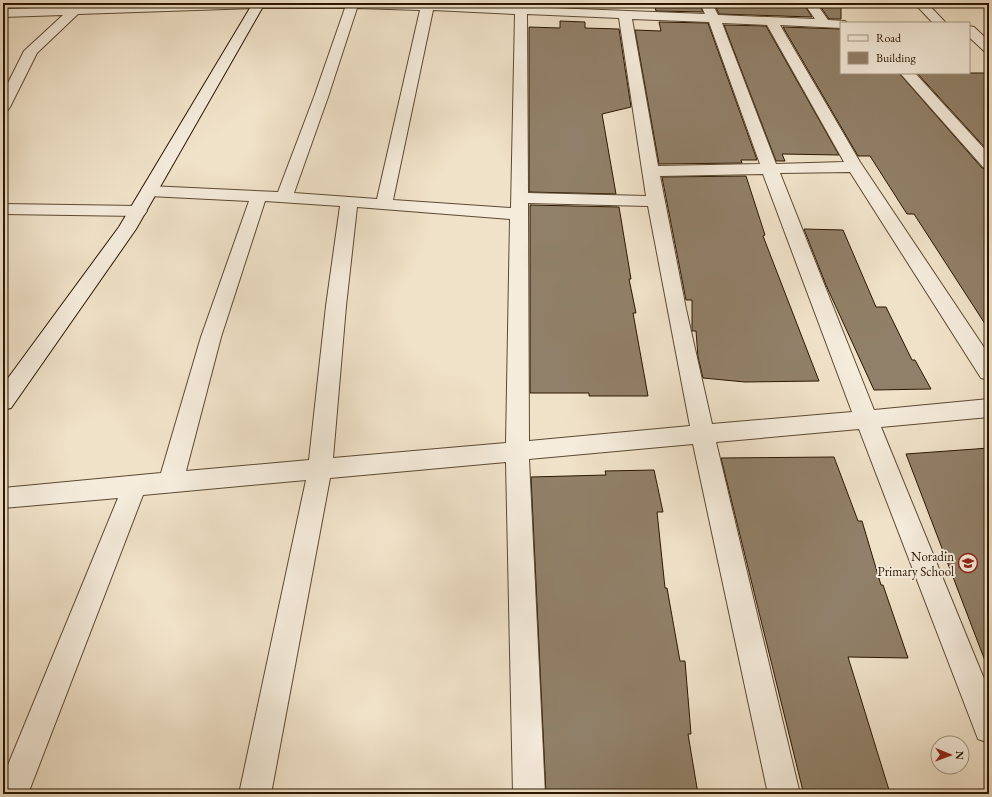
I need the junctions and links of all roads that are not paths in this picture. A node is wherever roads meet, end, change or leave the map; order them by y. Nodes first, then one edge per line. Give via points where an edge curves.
1 (258, 3) edge
2 (706, 3) edge
3 (810, 3) edge
4 (920, 3) edge
5 (378, 4) edge
6 (352, 5) junction
7 (74, 7) edge
8 (427, 7) junction
9 (520, 7) edge
10 (613, 11) edge
11 (3, 13) edge
12 (714, 19) junction
13 (772, 22) junction
14 (939, 22) edge
15 (825, 24) junction
16 (840, 24) edge
17 (970, 26) edge
18 (982, 26) dead end
19 (970, 31) edge
20 (989, 48) edge
21 (908, 74) edge
22 (3, 107) edge
23 (989, 164) edge
24 (855, 167) junction
25 (769, 170) junction
26 (650, 171) junction
27 (149, 191) junction
28 (258, 195) junction
29 (284, 197) junction
30 (349, 201) junction
31 (656, 201) junction
32 (384, 204) junction
33 (520, 206) junction
34 (3, 209) edge
35 (138, 211) junction
36 (989, 372) edge
37 (3, 402) edge
38 (989, 408) edge
39 (866, 419) junction
40 (702, 434) junction
41 (517, 451) junction
42 (320, 469) junction
43 (171, 482) junction
44 (135, 486) junction
45 (3, 498) edge
46 (989, 728) edge
47 (12, 794) edge
48 (255, 794) edge
49 (529, 794) edge
50 (784, 794) edge

1 - 6 street
1 - 7 street
1 - 27 street
2 - 12 street
3 - 15 street
4 - 14 street
5 - 6 street
5 - 8 street
6 - 29 street
7 - 11 street
7 - 22 street via 31,51
8 - 9 street
8 - 32 street
9 - 10 street
9 - 33 street
10 - 12 street
10 - 26 street via 637,102
12 - 13 street
12 - 25 street
13 - 15 street
13 - 24 street
15 - 16 street
17 - 18 street
19 - 20 street
21 - 23 street
24 - 25 street
24 - 36 street
25 - 26 street
25 - 39 street
26 - 31 street
27 - 28 street
27 - 35 street
28 - 29 street
28 - 43 street via 211,337
29 - 30 street
30 - 32 street
30 - 42 street
31 - 33 street
31 - 40 street
32 - 33 street
33 - 41 street
34 - 35 street
35 - 37 street
38 - 39 street
39 - 40 street
39 - 46 street
40 - 41 street
40 - 50 street
41 - 42 street
41 - 49 street
42 - 43 street
42 - 48 street
43 - 44 street
44 - 45 street
44 - 47 street

